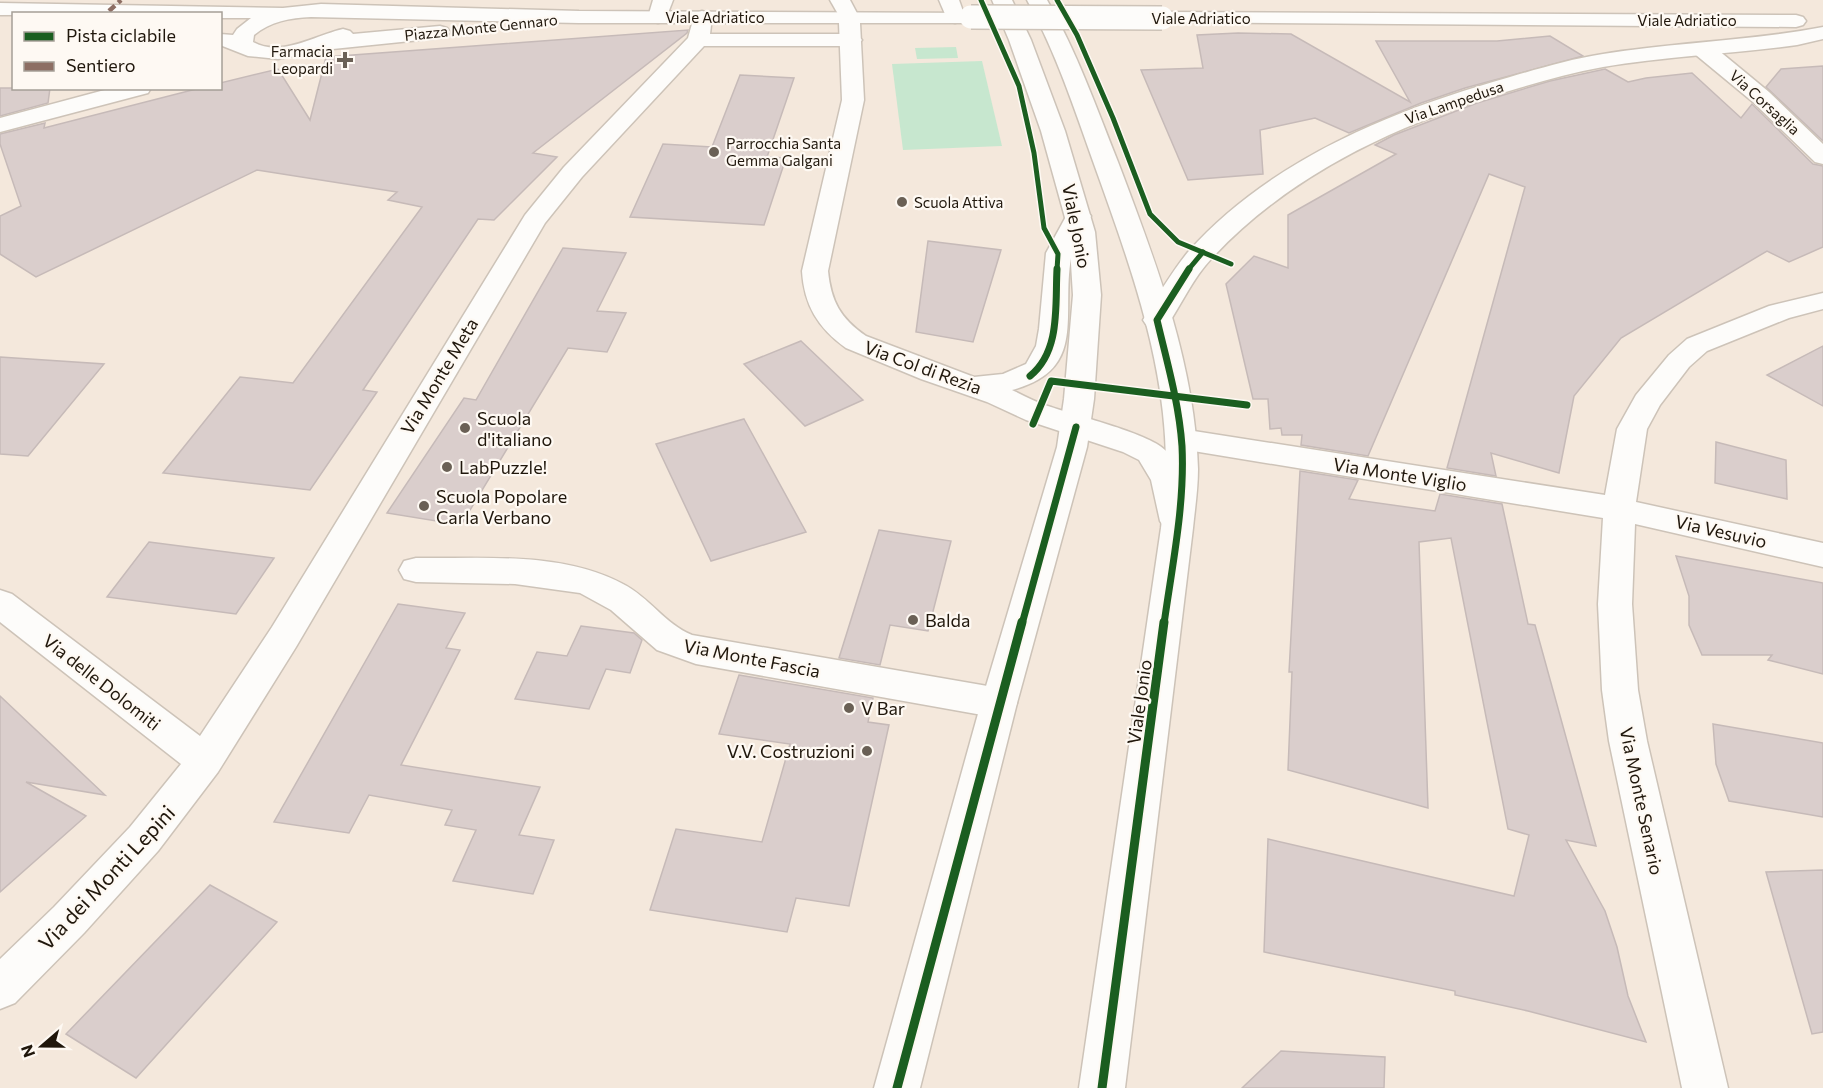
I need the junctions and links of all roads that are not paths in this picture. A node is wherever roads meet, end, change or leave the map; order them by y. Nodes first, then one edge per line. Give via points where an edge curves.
1 (1002, 0) edge
2 (1038, 0) edge
3 (1581, 0) edge
4 (660, 8) edge
5 (0, 9) edge
6 (103, 12) edge
7 (222, 12) edge
8 (293, 12) junction
9 (337, 12) junction
10 (958, 12) edge
11 (579, 17) junction
12 (847, 19) edge
13 (1629, 20) junction
14 (1823, 21) edge
15 (700, 29) junction
16 (1823, 33) edge
17 (222, 39) edge
18 (322, 44) junction
19 (1704, 50) junction
20 (245, 53) junction
21 (132, 90) edge
22 (0, 125) edge
23 (1823, 157) edge
24 (1078, 216) junction
25 (1823, 301) edge
26 (1157, 320) junction
27 (971, 386) junction
28 (1076, 427) junction
29 (1180, 439) junction
30 (1619, 509) junction
31 (1177, 528) junction
32 (1823, 555) edge
33 (416, 570) dead end
34 (0, 603) edge
35 (999, 703) junction
36 (205, 760) junction
37 (0, 987) edge
38 (897, 1088) edge
39 (1102, 1088) edge
40 (1705, 1088) edge

1 - 24 street, Viale Jonio via 1038,87
2 - 26 street, Viale Jonio via 1067,58 1123,208
3 - 13 street
4 - 11 street, Viale Adriatico
4 - 15 street, Viale Adriatico
5 - 6 street, Piazza Monte Gennaro
7 - 8 street, Piazza Monte Gennaro
8 - 9 street, Piazza Monte Gennaro
8 - 20 street, Piazza Monte Gennaro via 254,24 244,33
9 - 11 street, Piazza Monte Gennaro
9 - 18 street, Piazza Monte Gennaro via 349,20 348,30
10 - 12 street, Viale Adriatico
10 - 13 street, Viale Adriatico, bridge via 1162,18
11 - 18 street, Piazza Monte Gennaro
12 - 15 street, Viale Adriatico
12 - 27 street, Via Col di Rezia via 853,100 816,265 817,294 828,315 856,342
13 - 14 street, Viale Adriatico
15 - 36 street, Via Monte Meta via 534,220 284,637
16 - 19 street, Via Lampedusa
17 - 20 street, Piazza Monte Gennaro
18 - 20 street, Piazza Monte Gennaro
19 - 23 street, Via Corsaglia via 1768,102
19 - 26 street, Via Lampedusa via 1582,64 1476,93 1375,131 1300,173 1230,226 1191,266
21 - 22 street
24 - 27 street via 1058,254 1053,341 1046,360 1029,376
24 - 28 street, Viale Jonio via 1087,295
25 - 30 street, Via Monte Senario via 1768,316 1697,345 1678,361 1646,402 1632,429
26 - 29 street, Viale Jonio via 1176,396
27 - 28 street, Via Col di Rezia
28 - 31 street, Via Col di Rezia via 1134,445 1156,459 1167,480
28 - 35 street, Viale Jonio
29 - 30 street, Via Monte Viglio
29 - 31 street, Viale Jonio
30 - 32 street, Via Vesuvio
30 - 40 street, Via Monte Senario via 1615,604 1621,700
31 - 39 street, Viale Jonio
33 - 35 street, Via Monte Fascia via 523,573 594,584 620,598 662,635 696,650
34 - 36 street, Via delle Dolomiti
35 - 38 street, Viale Jonio
36 - 37 street, Via dei Monti Lepini via 144,839

